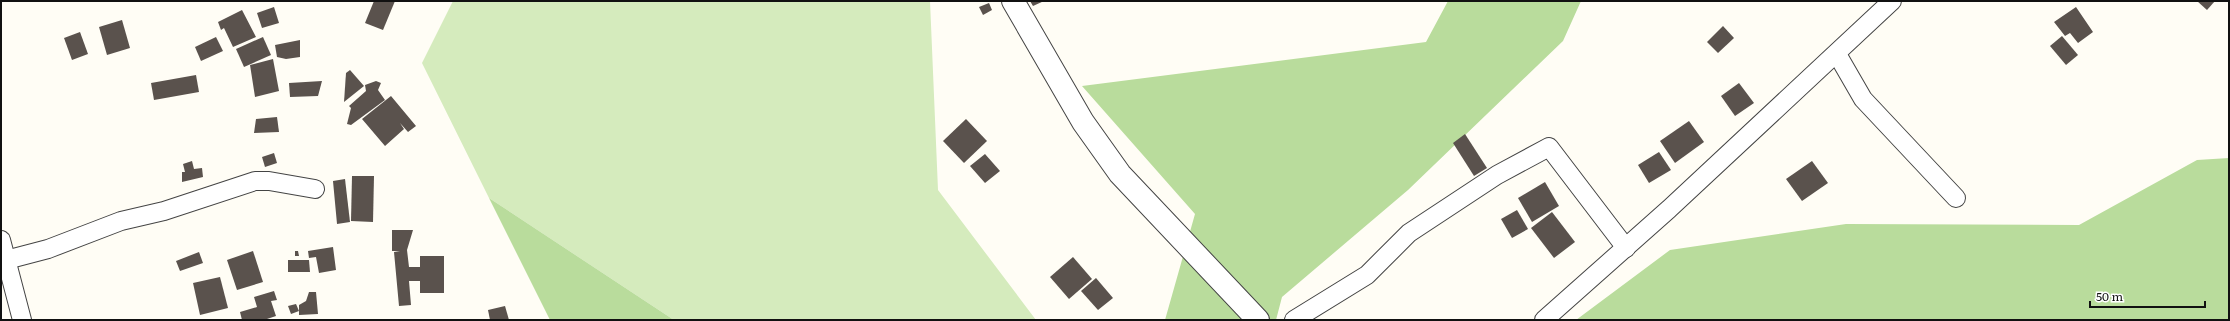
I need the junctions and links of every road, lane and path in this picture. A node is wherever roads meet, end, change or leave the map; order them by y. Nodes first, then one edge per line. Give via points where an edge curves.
1 (1014, 1) edge
2 (1892, 1) edge
3 (1837, 54) junction
4 (315, 189) dead end
5 (1956, 198) dead end
6 (1, 240) edge
7 (1626, 248) junction
8 (6, 260) junction
9 (22, 320) edge
10 (1258, 320) edge
11 (1294, 320) edge
12 (1544, 320) edge

1 - 10 street via 1083,122 1120,174
2 - 3 street
3 - 5 street via 1863,99
3 - 7 street
4 - 8 street via 255,181 164,211 122,221 48,249
6 - 8 street
7 - 11 street via 1549,147 1497,175 1408,233 1367,275
7 - 12 street
8 - 9 street

